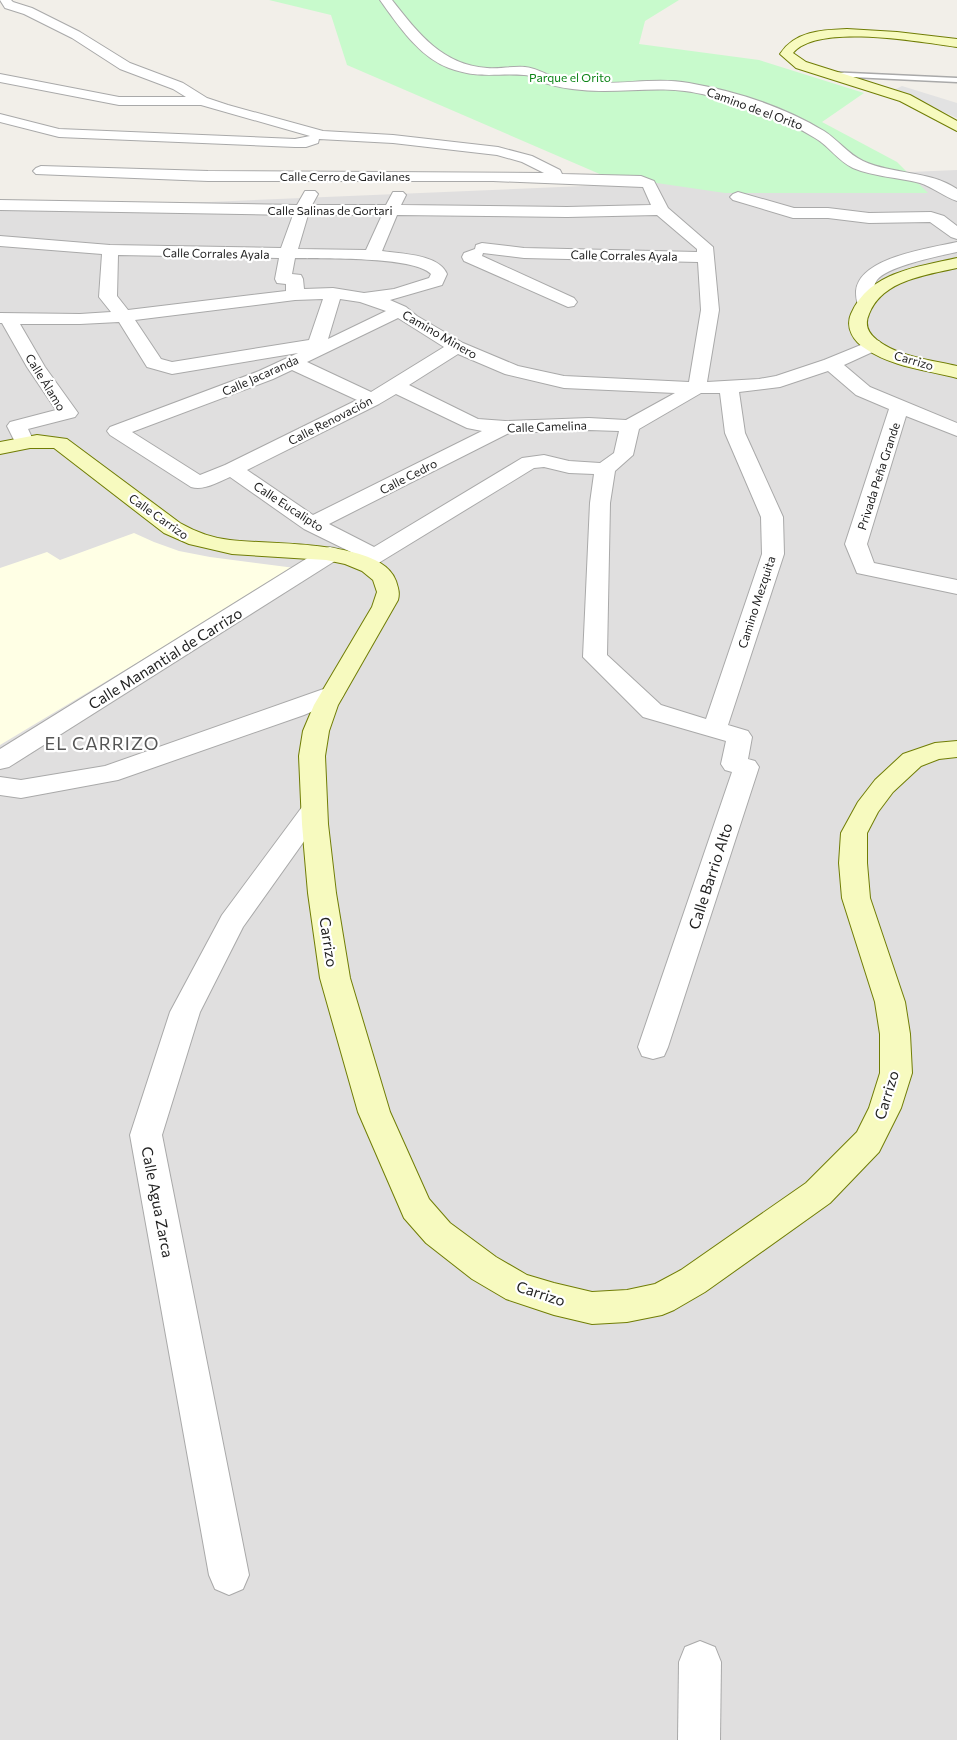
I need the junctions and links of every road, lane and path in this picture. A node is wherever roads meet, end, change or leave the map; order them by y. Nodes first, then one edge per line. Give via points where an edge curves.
1 (4, 0) edge
2 (386, 0) edge
3 (873, 33) junction
4 (957, 43) edge
5 (957, 52) edge
6 (831, 74) junction
7 (0, 78) edge
8 (957, 80) edge
9 (202, 100) junction
10 (119, 101) junction
11 (0, 118) edge
12 (957, 127) edge
13 (59, 133) junction
14 (89, 134) junction
15 (322, 135) junction
16 (306, 143) junction
17 (40, 171) junction
18 (125, 174) junction
19 (208, 176) junction
20 (298, 176) junction
21 (408, 176) junction
22 (492, 176) junction
23 (562, 179) junction
24 (314, 187) dead end
25 (957, 196) edge
26 (738, 197) dead end
27 (21, 205) junction
28 (104, 207) junction
29 (188, 208) junction
30 (302, 210) junction
31 (485, 210) junction
32 (661, 210) junction
33 (391, 211) junction
34 (3, 212) edge
35 (567, 212) junction
36 (94, 221) dead end
37 (957, 234) edge
38 (84, 235) dead end
39 (0, 241) edge
40 (957, 241) edge
41 (957, 247) edge
42 (482, 248) junction
43 (73, 249) junction
44 (110, 250) junction
45 (169, 252) junction
46 (940, 252) junction
47 (287, 254) junction
48 (566, 254) junction
49 (372, 255) junction
50 (707, 257) junction
51 (957, 263) edge
52 (333, 293) junction
53 (295, 295) junction
54 (361, 297) junction
55 (568, 302) dead end
56 (865, 302) junction
57 (400, 311) junction
58 (124, 316) junction
59 (4, 318) edge
60 (873, 345) junction
61 (457, 347) junction
62 (291, 362) junction
63 (831, 364) junction
64 (957, 372) edge
65 (395, 386) junction
66 (697, 388) junction
67 (729, 388) junction
68 (372, 400) junction
69 (899, 408) junction
70 (630, 426) junction
71 (504, 427) junction
72 (957, 430) edge
73 (24, 442) junction
74 (0, 448) edge
75 (232, 469) junction
76 (605, 469) junction
77 (198, 483) joint
78 (312, 524) junction
79 (330, 554) junction
80 (369, 558) junction
81 (957, 587) edge
82 (332, 694) junction
83 (714, 731) junction
84 (957, 749) edge
85 (0, 762) edge
86 (0, 786) edge
87 (314, 809) junction
88 (653, 1047) dead end
89 (229, 1575) dead end
90 (700, 1662) dead end
91 (699, 1740) edge

1 - 9 street via 76,35 126,66 178,86
2 - 25 street, Camino de el Orito via 431,53 453,66 484,72 527,71 558,82 590,88 654,84 701,89 806,126 822,135 849,161 922,178
3 - 4 street
3 - 5 street via 892,42 918,48
3 - 6 street via 834,33 812,37 794,44 786,54 801,65
6 - 8 lane
6 - 12 street via 905,98
7 - 10 street
9 - 10 street
9 - 15 street
10 - 14 street
11 - 13 street
13 - 14 street
13 - 17 street
14 - 16 street
15 - 16 street
15 - 23 street via 498,151 548,168
16 - 20 street
17 - 18 street, Calle Cerro de Gavilanes
17 - 27 street
18 - 19 street, Calle Cerro de Gavilanes
18 - 28 street
19 - 20 street, Calle Cerro de Gavilanes
19 - 29 street
20 - 21 street, Calle Cerro de Gavilanes
21 - 22 street, Calle Cerro de Gavilanes
21 - 33 street
22 - 23 street, Calle Cerro de Gavilanes
22 - 31 street
23 - 32 street, Calle Cerro de Gavilanes via 641,181 649,184
23 - 35 street
24 - 30 street
26 - 37 street via 793,213 869,218 931,217
27 - 28 street, Calle Salinas de Gortari
27 - 34 street, Calle Salinas de Gortari
28 - 29 street, Calle Salinas de Gortari
28 - 36 street
29 - 30 street, Calle Salinas de Gortari
29 - 45 street
30 - 33 street, Calle Salinas de Gortari
30 - 47 street
31 - 33 street, Calle Salinas de Gortari
31 - 35 street, Calle Salinas de Gortari
31 - 42 street
32 - 35 street, Calle Salinas de Gortari
32 - 50 street via 705,247
33 - 49 street
35 - 48 street
38 - 43 street
39 - 43 street, Calle Corrales Ayala
40 - 46 street
41 - 46 street
42 - 48 street, Calle Corrales Ayala
42 - 55 street via 470,257
43 - 44 street, Calle Corrales Ayala
44 - 45 street, Calle Corrales Ayala
44 - 58 street via 108,297
45 - 47 street, Calle Corrales Ayala
46 - 56 street via 898,262 869,277 865,286
47 - 49 street, Calle Corrales Ayala
47 - 53 street via 283,279 295,279
48 - 50 street, Calle Corrales Ayala
49 - 54 street, Calle Corrales Ayala via 418,261 437,269 439,274 436,281 385,297
50 - 66 street via 710,310
51 - 56 street via 918,272 887,284
52 - 53 street, Camino Minero
52 - 54 street, Camino Minero
52 - 58 street, Calle Jacaranda via 317,344 172,368 154,363
53 - 58 street, Camino Minero
54 - 57 street, Camino Minero
56 - 60 street via 856,324 860,335
57 - 61 street, Camino Minero
57 - 62 street, Calle Jacaranda
58 - 59 street, Camino Minero
59 - 73 street, Calle Álamo via 68,413 17,426
60 - 63 street, Camino Minero
60 - 64 street, Carrizo via 889,353
61 - 65 street, Calle Renovación
61 - 66 street, Camino Minero via 512,370 564,382
62 - 68 street
62 - 77 street, Calle Jacaranda via 234,388 117,431
63 - 67 street, Camino Minero via 759,386
63 - 69 street, Privada Peña Grande via 863,391
65 - 68 street, Calle Renovación
65 - 71 street, Calle Camelina via 474,424
66 - 67 street, Camino Minero
66 - 70 street
67 - 83 street, Camino Mezquita via 735,433 772,518 773,554
68 - 75 street, Calle Renovación
69 - 72 street, Privada Peña Grande
69 - 81 street, Privada Peña Grande via 856,544 865,568
70 - 71 street, Calle Camelina
70 - 76 street via 623,456
71 - 78 street, Calle Cedro
73 - 74 street, Calle Carrizo
73 - 79 street, Calle Carrizo via 60,443 191,539 240,548
75 - 77 street, Calle Renovación
75 - 78 street, Calle Eucalipto
76 - 80 street via 529,462
76 - 83 street via 600,503 596,657 652,711
78 - 80 street, Calle Eucalipto
79 - 80 street, Calle Carrizo
79 - 85 street, Calle Manantial de Carrizo
80 - 82 street, Carrizo via 384,578 388,593
82 - 86 street via 110,774 21,788
82 - 87 street, Carrizo via 316,730 312,756
83 - 88 street, Calle Barrio Alto via 739,737 734,764 746,767
84 - 87 street, Carrizo via 934,751 912,760 884,786 854,833 856,898 890,1002 895,1034 896,1073 885,1108 868,1142 818,1193 693,1282 662,1299 627,1306 592,1308 518,1288 484,1268 438,1233 416,1208 374,1112 335,978
87 - 89 street, Calle Agua Zarca via 232,922 185,1012 146,1135
90 - 91 street

